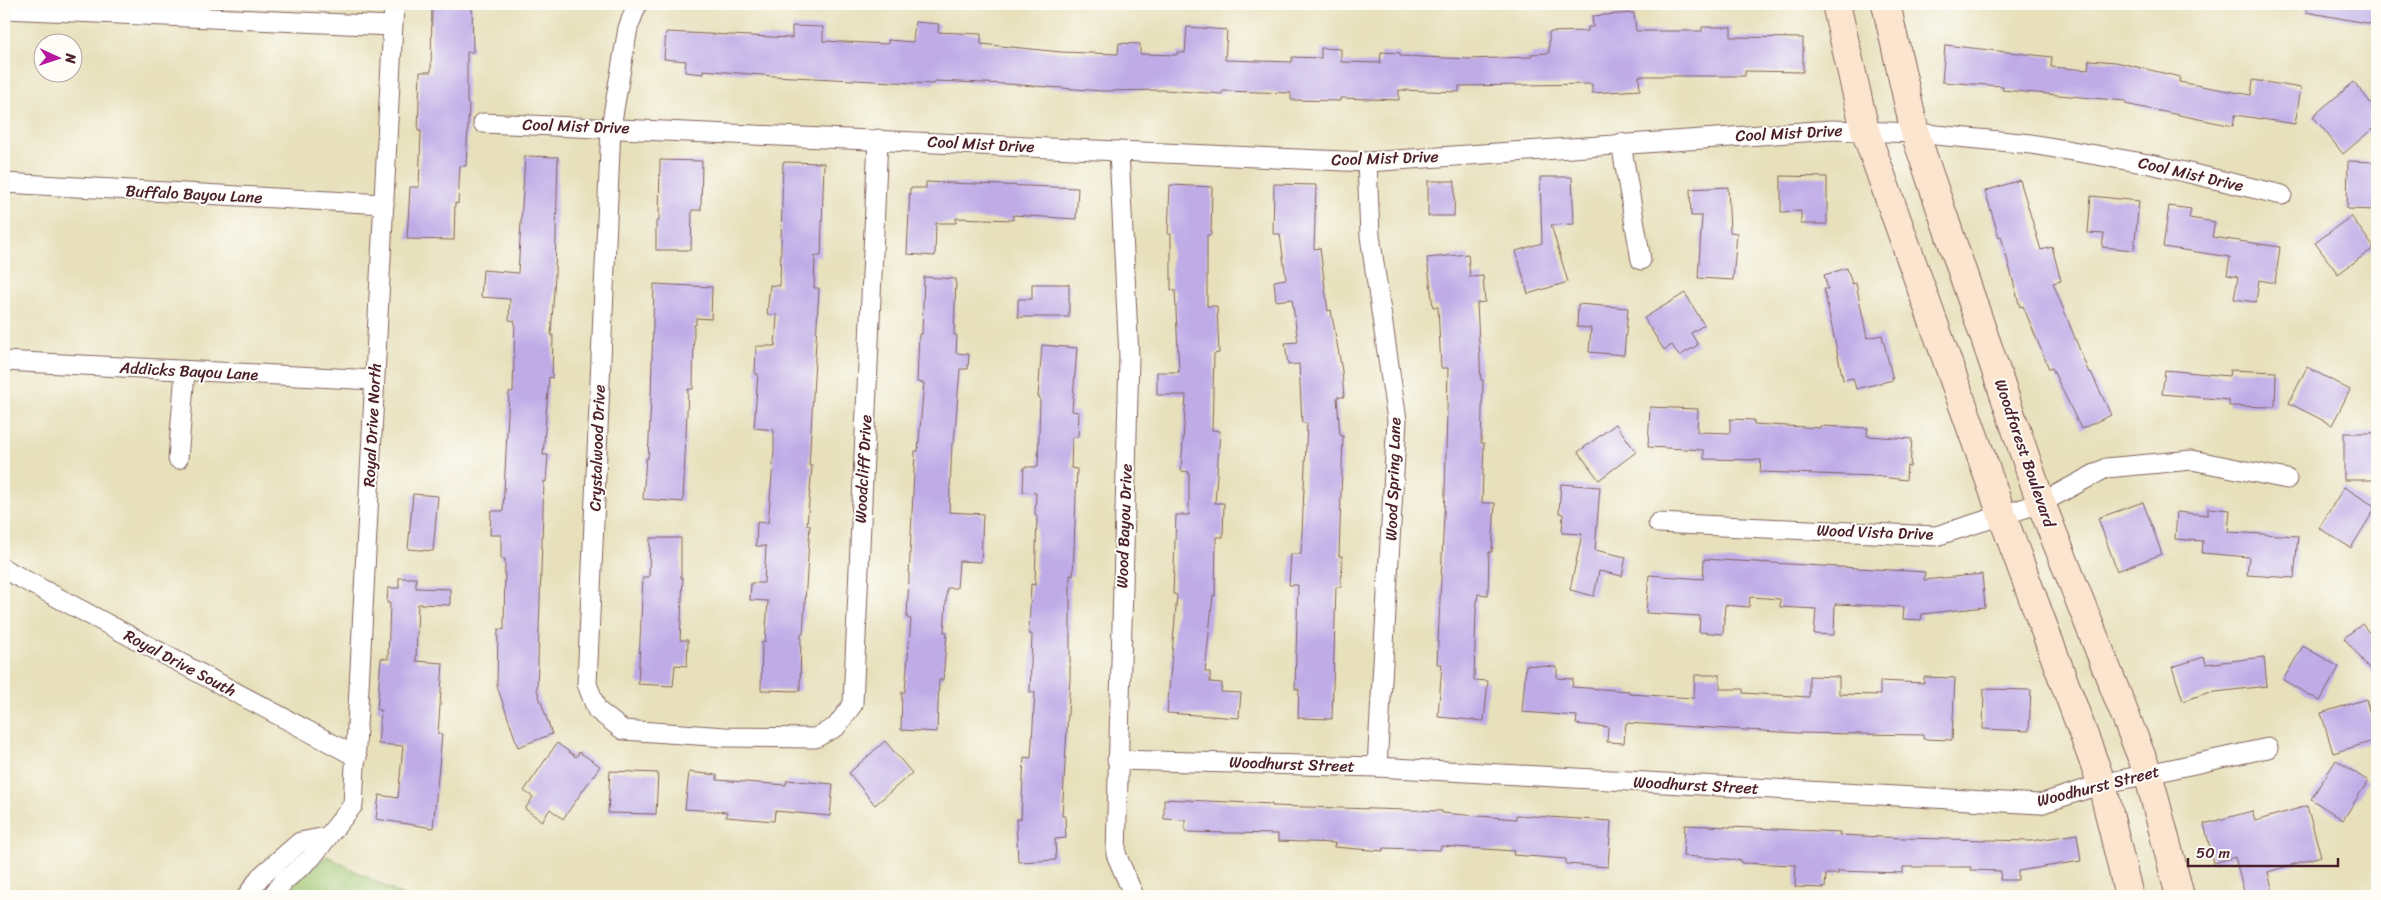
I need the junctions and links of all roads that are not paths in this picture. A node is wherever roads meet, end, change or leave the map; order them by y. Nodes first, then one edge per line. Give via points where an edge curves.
1 (394, 4) edge
2 (637, 4) edge
3 (1836, 4) edge
4 (1886, 4) edge
5 (4, 9) edge
6 (392, 26) junction
7 (483, 123) dead end
8 (611, 127) junction
9 (1865, 130) junction
10 (1915, 133) junction
11 (878, 139) junction
12 (1621, 143) junction
13 (1119, 151) junction
14 (1368, 162) junction
15 (4, 183) edge
16 (2282, 195) dead end
17 (384, 204) junction
18 (1641, 260) dead end
19 (4, 361) edge
20 (185, 372) junction
21 (374, 380) junction
22 (178, 459) dead end
23 (2286, 479) dead end
24 (2041, 503) junction
25 (2002, 515) junction
26 (1658, 523) dead end
27 (4, 570) edge
28 (773, 738) joint
29 (2268, 748) dead end
30 (357, 757) junction
31 (1117, 760) junction
32 (1377, 767) junction
33 (2148, 773) junction
34 (2102, 784) junction
35 (326, 837) junction
36 (247, 896) edge
37 (272, 896) edge
38 (1134, 896) edge
39 (2129, 896) edge
40 (2180, 896) edge

1 - 6 street, Royal Drive North
2 - 8 street, Crystalwood Drive via 628,28
3 - 9 street
4 - 10 street, Woodforest Boulevard
5 - 6 street
6 - 17 street, Royal Drive North
7 - 8 street, Cool Mist Drive
8 - 11 street, Cool Mist Drive
8 - 28 street, Crystalwood Drive via 587,684 596,710 623,730
9 - 10 street, Cool Mist Drive
9 - 12 street, Cool Mist Drive
9 - 25 street
10 - 16 street, Cool Mist Drive via 2031,144 2155,165
10 - 24 street, Woodforest Boulevard
11 - 13 street, Cool Mist Drive
11 - 28 street, Woodcliff Drive via 853,704 836,727 815,738
12 - 14 street, Cool Mist Drive
12 - 18 street
13 - 14 street, Cool Mist Drive
13 - 31 street, Wood Bayou Drive via 1129,357
14 - 32 street, Wood Spring Lane via 1370,236 1397,420
15 - 17 street, Buffalo Bayou Lane
17 - 21 street, Royal Drive North
19 - 20 street, Addicks Bayou Lane
20 - 21 street, Addicks Bayou Lane
20 - 22 street
21 - 30 street, Royal Drive North
23 - 24 street, Wood Vista Drive via 2192,460 2106,468
24 - 25 street, Wood Vista Drive
24 - 33 street, Woodforest Boulevard
25 - 26 street, Wood Vista Drive via 1936,536
25 - 34 street
27 - 30 street, Royal Drive South
29 - 33 street, Woodhurst Street
30 - 35 street, Royal Drive North via 353,805
31 - 32 street, Woodhurst Street
31 - 38 street, Wood Bayou Drive via 1116,854
32 - 34 street, Woodhurst Street via 2040,804
33 - 34 street, Woodhurst Street
33 - 40 street, Woodforest Boulevard
34 - 39 street
35 - 36 street via 300,842 260,877
35 - 37 street, Royal Drive North via 311,858

